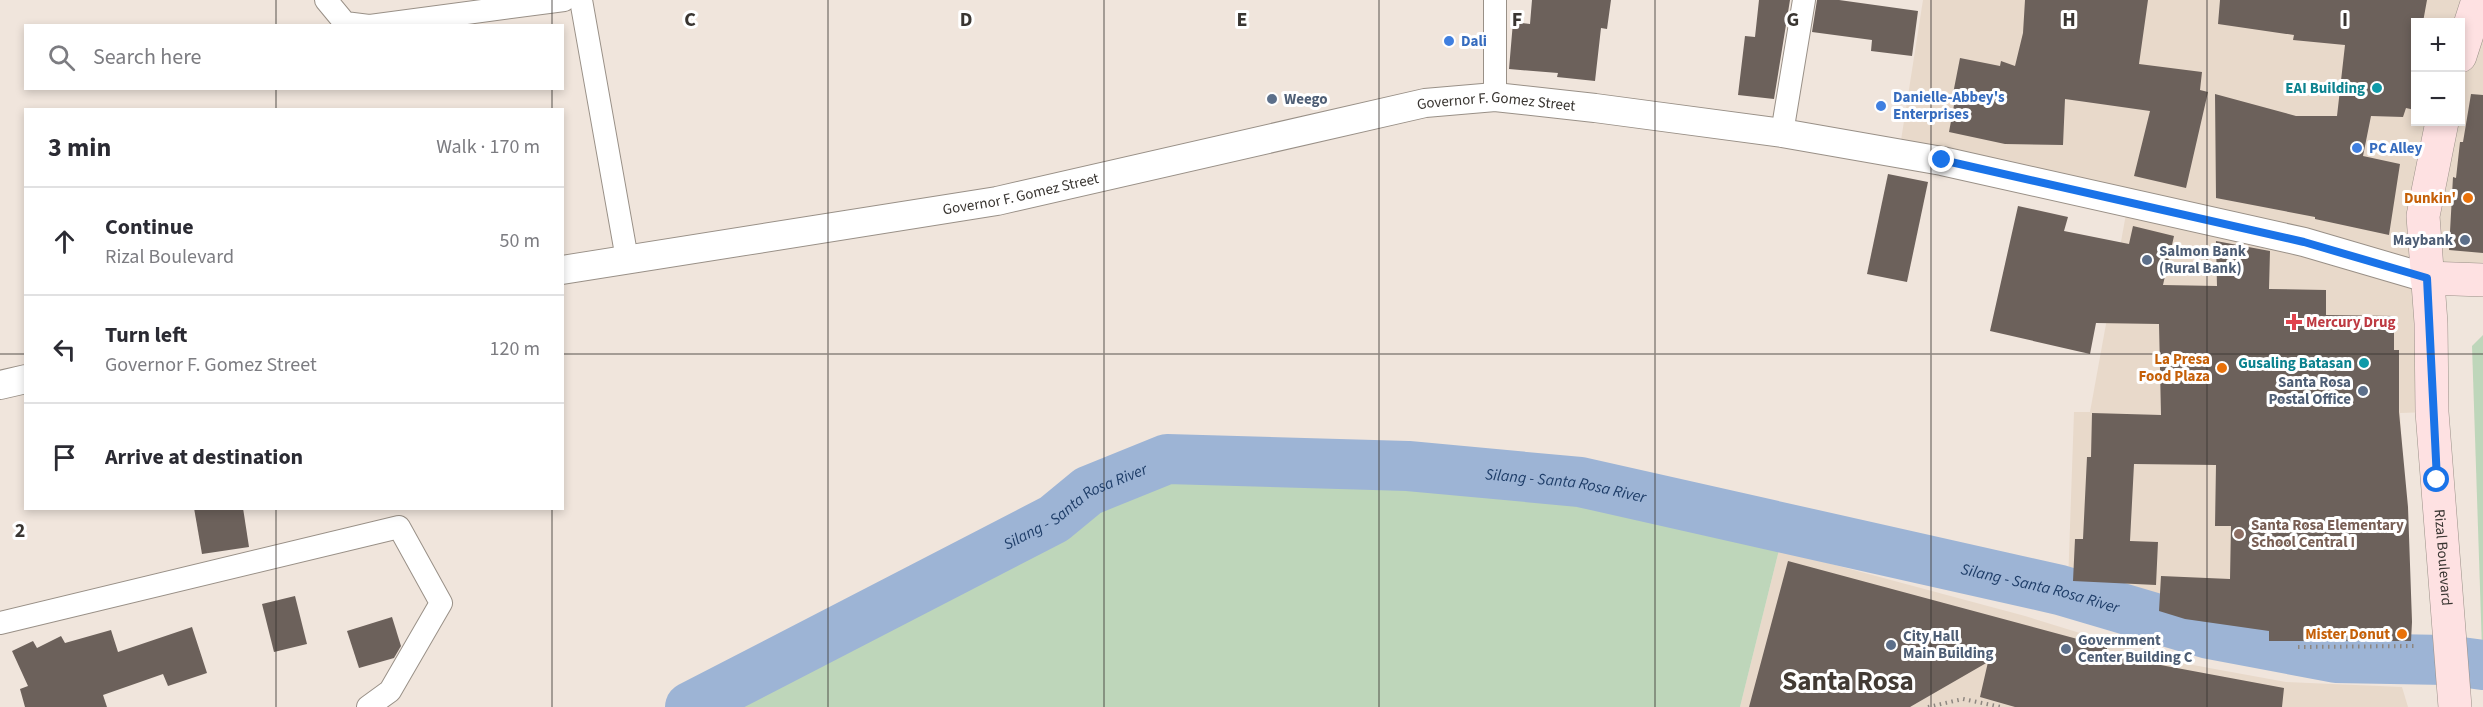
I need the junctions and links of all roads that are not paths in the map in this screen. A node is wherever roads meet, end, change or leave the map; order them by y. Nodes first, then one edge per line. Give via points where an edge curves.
1 (326, 0) edge
2 (564, 0) edge
3 (580, 0) edge
4 (1495, 0) edge
5 (1804, 0) edge
6 (2478, 0) edge
7 (353, 24) edge
8 (384, 24) edge
9 (2465, 40) edge
10 (1495, 97) junction
11 (2441, 126) edge
12 (1782, 133) junction
13 (627, 259) junction
14 (564, 270) edge
15 (2427, 278) junction
16 (2483, 280) edge
17 (24, 380) edge
18 (0, 386) edge
19 (0, 622) edge
20 (2454, 703) edge
21 (368, 707) edge

1 - 7 street via 345,23
2 - 8 street
3 - 13 street
4 - 10 street
5 - 12 street
6 - 9 main road
10 - 12 street, Governor F. Gomez Street
10 - 13 street, Governor F. Gomez Street via 1425,103 997,201
11 - 15 main road, Rizal Boulevard via 2423,216
12 - 15 street, Governor F. Gomez Street via 1942,160 2304,242
13 - 14 street, Governor F. Gomez Street
15 - 16 main road
15 - 20 main road, Rizal Boulevard via 2432,412
17 - 18 street
19 - 21 street via 399,527 441,603 390,691

